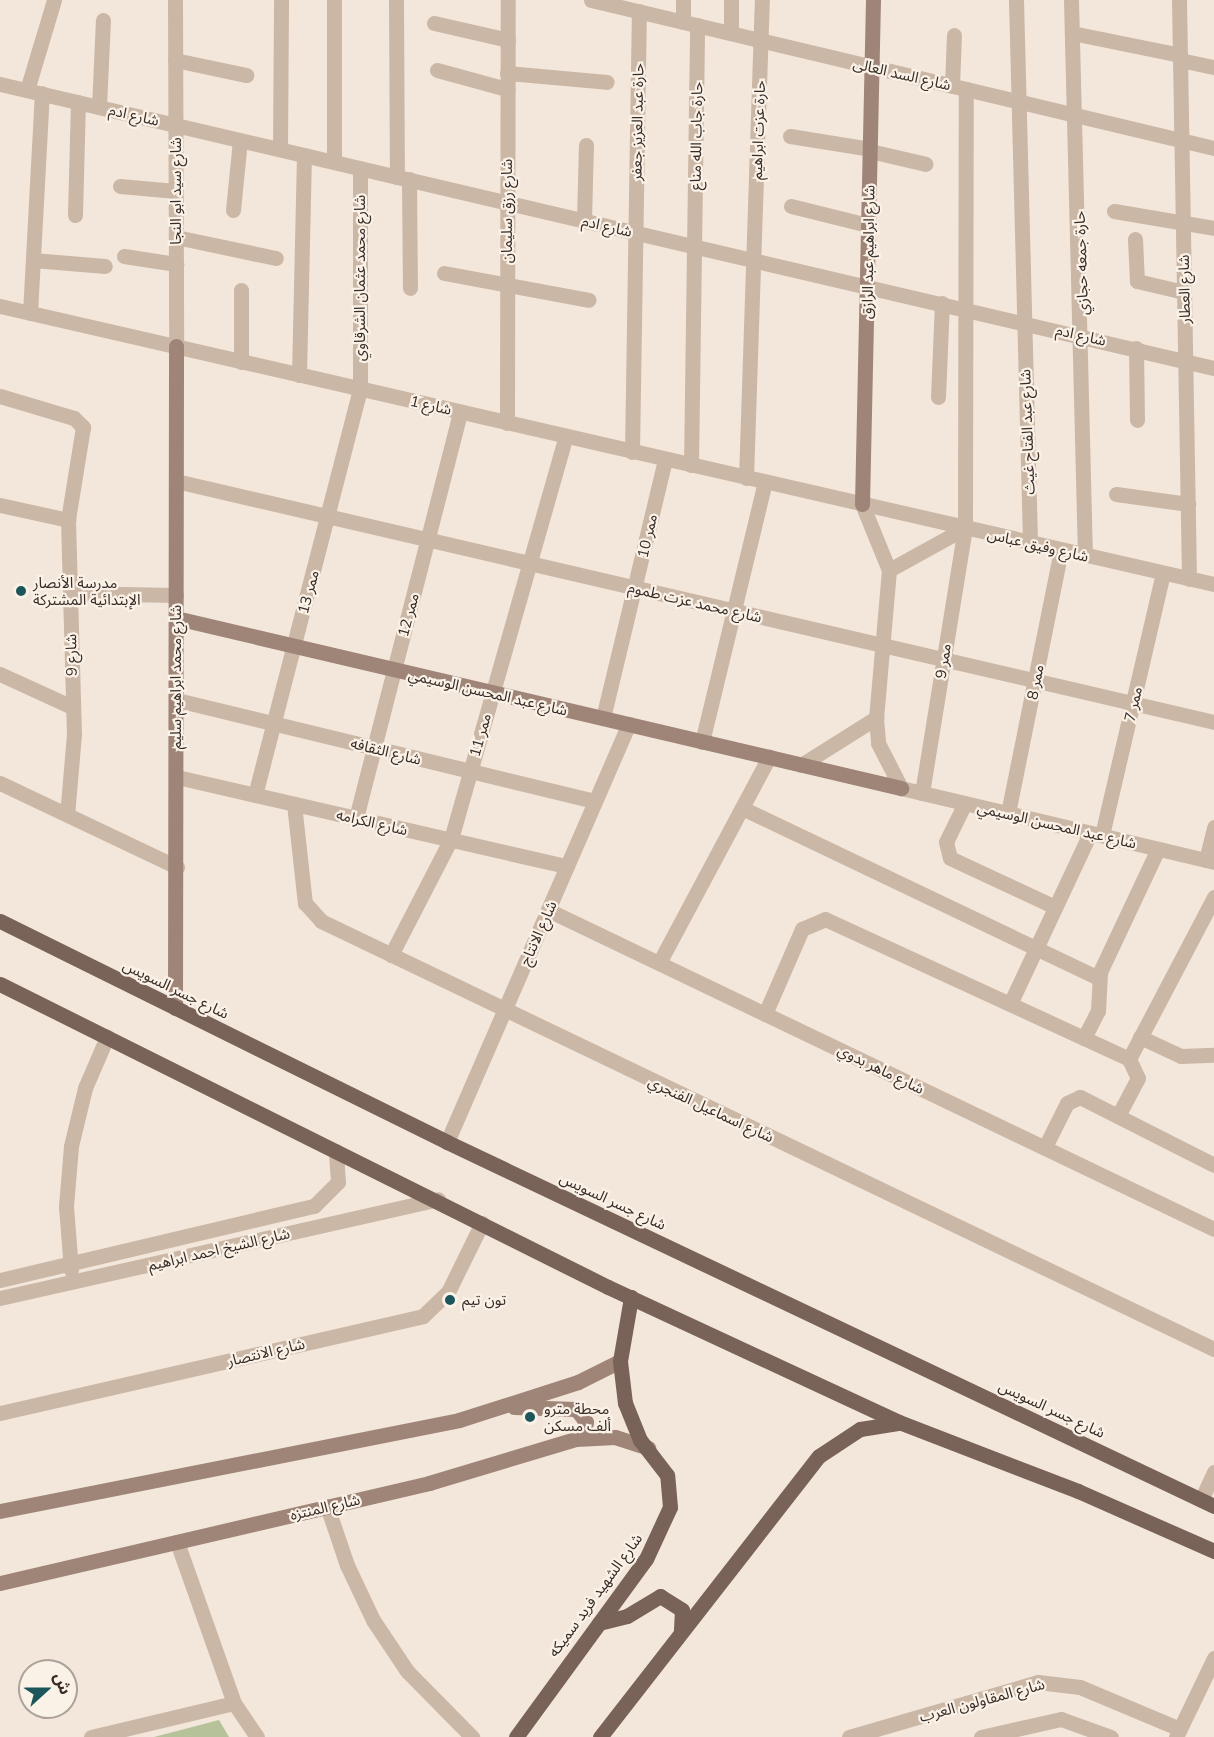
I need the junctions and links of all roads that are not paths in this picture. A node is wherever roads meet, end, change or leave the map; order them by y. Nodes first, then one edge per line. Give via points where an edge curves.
1 (54, 0) edge
2 (175, 0) edge
3 (281, 0) edge
4 (334, 0) edge
5 (396, 0) edge
6 (508, 0) edge
7 (591, 0) edge
8 (684, 0) edge
9 (730, 0) edge
10 (762, 0) edge
11 (873, 0) edge
12 (1016, 0) edge
13 (1071, 0) edge
14 (1179, 0) edge
15 (629, 6) edge
16 (103, 20) dead end
17 (690, 23) junction
18 (434, 24) dead end
19 (730, 33) junction
20 (1072, 33) junction
21 (954, 35) dead end
22 (508, 40) junction
23 (760, 40) junction
24 (1180, 57) junction
25 (176, 60) junction
26 (872, 67) junction
27 (1214, 67) edge
28 (437, 70) dead end
29 (507, 73) junction
30 (246, 75) dead end
31 (607, 82) dead end
32 (0, 84) edge
33 (959, 87) junction
34 (507, 89) junction
35 (34, 92) junction
36 (1018, 101) junction
37 (78, 102) junction
38 (99, 107) junction
39 (1075, 114) junction
40 (176, 125) junction
41 (790, 136) dead end
42 (240, 140) junction
43 (1182, 141) junction
44 (586, 145) dead end
45 (1214, 148) edge
46 (280, 149) junction
47 (870, 150) junction
48 (304, 155) junction
49 (334, 162) junction
50 (926, 164) dead end
51 (360, 168) junction
52 (403, 178) junction
53 (120, 186) dead end
54 (176, 191) junction
55 (508, 202) junction
56 (791, 206) dead end
57 (233, 210) dead end
58 (1114, 211) dead end
59 (75, 215) dead end
60 (584, 220) junction
61 (1183, 223) junction
62 (868, 225) junction
63 (1214, 228) edge
64 (636, 232) junction
65 (176, 237) junction
66 (1136, 239) dead end
67 (694, 246) junction
68 (124, 256) dead end
69 (276, 258) dead end
70 (33, 260) junction
71 (754, 260) junction
72 (176, 264) junction
73 (105, 266) dead end
74 (444, 273) dead end
75 (507, 284) junction
76 (867, 286) junction
77 (410, 288) dead end
78 (241, 290) dead end
79 (1184, 292) junction
80 (589, 300) dead end
81 (942, 303) junction
82 (0, 306) edge
83 (965, 309) junction
84 (30, 313) junction
85 (1024, 322) junction
86 (1083, 336) junction
87 (176, 346) junction
88 (1136, 348) junction
89 (1185, 361) junction
90 (241, 362) junction
91 (1214, 368) edge
92 (299, 375) junction
93 (360, 389) junction
94 (0, 396) edge
95 (938, 397) dead end
96 (460, 412) junction
97 (1137, 420) dead end
98 (507, 423) junction
99 (566, 436) junction
100 (632, 452) junction
101 (665, 459) junction
102 (691, 465) junction
103 (746, 478) junction
104 (176, 481) junction
105 (765, 482) junction
106 (1116, 494) dead end
107 (862, 504) junction
108 (1188, 504) junction
109 (0, 505) edge
110 (327, 516) junction
111 (68, 520) junction
112 (964, 528) junction
113 (428, 539) junction
114 (1030, 543) junction
115 (1061, 550) junction
116 (1085, 555) junction
117 (530, 563) junction
118 (889, 570) junction
119 (1163, 573) junction
120 (1189, 579) junction
121 (1214, 584) edge
122 (634, 587) junction
123 (70, 593) junction
124 (176, 595) junction
125 (734, 611) junction
126 (176, 618) junction
127 (882, 645) junction
128 (294, 646) junction
129 (944, 659) junction
130 (394, 669) junction
131 (0, 674) edge
132 (1035, 680) junction
133 (493, 693) junction
134 (177, 700) junction
135 (1133, 703) junction
136 (72, 707) junction
137 (603, 718) junction
138 (876, 718) junction
139 (1214, 722) edge
140 (273, 724) junction
141 (629, 724) junction
142 (702, 742) junction
143 (374, 748) junction
144 (769, 757) junction
145 (801, 765) junction
146 (470, 771) junction
147 (177, 777) junction
148 (0, 783) edge
149 (901, 788) junction
150 (922, 793) junction
151 (255, 795) junction
152 (595, 801) junction
153 (965, 803) junction
154 (294, 804) junction
155 (742, 808) junction
156 (1008, 813) junction
157 (67, 815) junction
158 (356, 818) junction
159 (1214, 827) edge
160 (1096, 834) junction
161 (451, 839) junction
162 (1158, 849) junction
163 (1210, 861) edge
164 (567, 866) junction
165 (177, 867) junction
166 (1214, 897) edge
167 (1055, 908) junction
168 (548, 910) junction
169 (0, 921) edge
170 (1036, 948) junction
171 (391, 955) junction
172 (659, 963) junction
173 (1099, 978) junction
174 (0, 984) edge
175 (1010, 1004) junction
176 (175, 1008) junction
177 (504, 1011) junction
178 (765, 1014) junction
179 (107, 1037) junction
180 (1140, 1037) junction
181 (1084, 1038) junction
182 (1214, 1054) edge
183 (1129, 1059) junction
184 (1118, 1116) junction
185 (447, 1142) junction
186 (1045, 1147) junction
187 (336, 1151) junction
188 (1214, 1165) edge
189 (438, 1199) junction
190 (322, 1202) junction
191 (339, 1221) junction
192 (482, 1223) junction
193 (1213, 1224) edge
194 (70, 1263) junction
195 (0, 1280) edge
196 (73, 1282) junction
197 (631, 1297) junction
198 (0, 1298) edge
199 (1214, 1349) edge
200 (620, 1361) junction
201 (503, 1406) junction
202 (0, 1413) edge
203 (899, 1422) junction
204 (583, 1438) junction
205 (648, 1448) junction
206 (1214, 1472) edge
207 (1207, 1503) edge
208 (327, 1506) junction
209 (0, 1511) edge
210 (177, 1542) junction
211 (1214, 1551) edge
212 (0, 1583) edge
213 (599, 1623) junction
214 (681, 1631) junction
215 (1214, 1658) edge
216 (234, 1703) junction
217 (1178, 1733) edge
218 (91, 1737) edge
219 (257, 1737) edge
220 (472, 1737) edge
221 (516, 1737) edge
222 (600, 1737) edge
223 (849, 1737) edge
224 (981, 1737) edge
225 (1111, 1737) edge

1 - 35 street
2 - 25 street, شارع سيد ابو النجا
3 - 46 street
4 - 49 street
5 - 52 street
6 - 22 street, شارع رزق سليمان
7 - 15 street, شارع السد العالى
8 - 17 street, حارة جاب الله مناع
9 - 19 street
10 - 23 street, حارة عزت ابراهيم
11 - 26 street, شارع ابراهيم عبد الرازق
12 - 36 street, شارع عبد الفتاح غيث
13 - 20 street, حارة جمعه حجازي
14 - 24 street, شارع العطار
15 - 17 street, شارع السد العالى
15 - 64 street, حارة عبد العزيز جعفر
16 - 38 street
17 - 19 street, شارع السد العالى
17 - 67 street, حارة جاب الله مناع
18 - 22 street
19 - 23 street, شارع السد العالى
20 - 24 street
20 - 39 street, حارة جمعه حجازي
21 - 33 street, ممر 9
22 - 29 street, شارع رزق سليمان
23 - 26 street, شارع السد العالى
23 - 71 street, حارة عزت ابراهيم
24 - 27 street
24 - 43 street, شارع العطار
25 - 30 street
25 - 40 street, شارع سيد ابو النجا
26 - 33 street, شارع السد العالى
26 - 47 street, شارع ابراهيم عبد الرازق
28 - 34 street
29 - 31 street
29 - 34 street, شارع رزق سليمان
32 - 35 street, شارع ادم
33 - 36 street, شارع السد العالى
33 - 83 street, ممر 9
34 - 55 street, شارع رزق سليمان
35 - 37 street, شارع ادم
35 - 70 street
36 - 39 street, شارع السد العالى
36 - 85 street, شارع عبد الفتاح غيث
37 - 38 street, شارع ادم
37 - 59 street
38 - 40 street, شارع ادم
39 - 43 street, شارع السد العالى
39 - 86 street, حارة جمعه حجازي
40 - 42 street, شارع ادم
40 - 54 street, شارع سيد ابو النجا
41 - 47 street
42 - 46 street, شارع ادم
42 - 57 street
43 - 45 street, شارع السد العالى
43 - 61 street, شارع العطار
44 - 60 street
46 - 48 street, شارع ادم
47 - 50 street
47 - 62 street, شارع ابراهيم عبد الرازق
48 - 49 street, شارع ادم
48 - 92 street
49 - 51 street, شارع ادم
51 - 52 street, شارع ادم
51 - 93 street, شارع محمد عثمان الشرقاوي
52 - 55 street, شارع ادم
52 - 77 street
53 - 54 street
54 - 65 street, شارع سيد ابو النجا
55 - 60 street, شارع ادم
55 - 75 street, شارع رزق سليمان
56 - 62 street
58 - 61 street
60 - 64 street, شارع ادم
61 - 63 street
61 - 79 street, شارع العطار
62 - 76 street, شارع ابراهيم عبد الرازق
64 - 67 street, شارع ادم
64 - 100 street, حارة عبد العزيز جعفر
65 - 69 street
65 - 72 street, شارع سيد ابو النجا
66 - 79 street via 1137,281
67 - 71 street, شارع ادم
67 - 102 street, حارة جاب الله مناع
68 - 72 street
70 - 73 street
70 - 84 street
71 - 76 street, شارع ادم
71 - 103 street, حارة عزت ابراهيم
72 - 87 street, شارع سيد ابو النجا
74 - 75 street
75 - 80 street
75 - 98 street, شارع رزق سليمان
76 - 81 street, شارع ادم
76 - 107 street, شارع ابراهيم عبد الرازق
78 - 90 street
79 - 89 street, شارع العطار
81 - 83 street, شارع ادم
81 - 95 street
82 - 84 street, شارع 1
83 - 85 street, شارع ادم
83 - 112 street, ممر 9
84 - 87 street, شارع 1
85 - 86 street, شارع ادم
85 - 114 street, شارع عبد الفتاح غيث
86 - 88 street, شارع ادم
86 - 116 street, حارة جمعه حجازي
87 - 90 street, شارع 1
87 - 104 street, شارع محمد ابراهيم سليم
88 - 89 street, شارع ادم
88 - 97 street
89 - 91 street, شارع ادم
89 - 108 street, شارع العطار
90 - 92 street, شارع 1
92 - 93 street, شارع 1
93 - 96 street, شارع 1
93 - 110 street, ممر 13
94 - 111 street, شارع 9 via 81,424
96 - 98 street, شارع 1
96 - 113 street, ممر 12
98 - 99 street, شارع 1
99 - 100 street, شارع 1
99 - 117 street, ممر 11
100 - 101 street, شارع 1
101 - 102 street, شارع 1
101 - 122 street, ممر 10
102 - 103 street, شارع 1
103 - 105 street, شارع 1
104 - 110 street, شارع محمد عزت طموم
104 - 124 street, شارع محمد ابراهيم سليم
105 - 107 street, شارع 1
105 - 125 street
106 - 108 street
107 - 112 street, شارع وفيق عباس
107 - 118 street
108 - 120 street, شارع العطار
109 - 111 street
110 - 113 street, شارع محمد عزت طموم
110 - 128 street, ممر 13
111 - 123 street, شارع 9
112 - 114 street, شارع وفيق عباس
112 - 118 street
112 - 129 street, ممر 9
113 - 117 street, شارع محمد عزت طموم
113 - 130 street, ممر 12
114 - 115 street, شارع وفيق عباس
115 - 116 street, شارع وفيق عباس
115 - 132 street, ممر 8
116 - 119 street, شارع وفيق عباس
117 - 122 street, شارع محمد عزت طموم
117 - 133 street, ممر 11
118 - 127 street
119 - 120 street, شارع وفيق عباس
119 - 135 street, ممر 7
120 - 121 street, شارع وفيق عباس
122 - 125 street, شارع محمد عزت طموم
122 - 137 street, ممر 10
123 - 124 street
123 - 136 street, شارع 9
124 - 126 street, شارع محمد ابراهيم سليم
125 - 127 street, شارع محمد عزت طموم
125 - 142 street
126 - 128 street, شارع عبد المحسن الوسيمي
126 - 134 street, شارع محمد ابراهيم سليم
127 - 129 street, شارع محمد عزت طموم
127 - 138 street
128 - 130 street, شارع عبد المحسن الوسيمي
128 - 140 street, ممر 13
129 - 132 street, شارع محمد عزت طموم
129 - 150 street, ممر 9
130 - 133 street, شارع عبد المحسن الوسيمي
130 - 143 street, ممر 12
131 - 136 street
132 - 135 street, شارع محمد عزت طموم
132 - 156 street, ممر 8
133 - 137 street, شارع عبد المحسن الوسيمي
133 - 146 street, ممر 11
134 - 140 street, شارع الثقافه
134 - 147 street, شارع محمد ابراهيم سليم
135 - 139 street, شارع محمد عزت طموم
135 - 160 street, ممر 7
136 - 157 street, شارع 9 via 74,761
137 - 141 street, شارع عبد المحسن الوسيمي
138 - 145 street
138 - 149 street via 878,743
140 - 143 street, شارع الثقافه
140 - 151 street, ممر 13
141 - 142 street, شارع عبد المحسن الوسيمي
141 - 152 street, شارع الانتاج
142 - 144 street, شارع عبد المحسن الوسيمي
143 - 146 street, شارع الثقافه
143 - 158 street, ممر 12
144 - 145 street, شارع عبد المحسن الوسيمي
144 - 155 street
145 - 149 street, شارع عبد المحسن الوسيمي
146 - 152 street, شارع الثقافه
146 - 161 street, ممر 11
147 - 151 street, شارع الكرامه
147 - 165 street, شارع محمد ابراهيم سليم
148 - 157 street
149 - 150 street, شارع عبد المحسن الوسيمي
150 - 153 street, شارع عبد المحسن الوسيمي
151 - 154 street, شارع الكرامه
152 - 164 street, شارع الانتاج
153 - 156 street, شارع عبد المحسن الوسيمي
153 - 167 street via 946,842 950,858
154 - 158 street, شارع الكرامه
154 - 171 street, شارع اسماعيل الفنجري via 309,910
155 - 170 street
155 - 172 street
156 - 160 street, شارع عبد المحسن الوسيمي
157 - 165 street
158 - 161 street, شارع الكرامه
159 - 163 street
160 - 162 street, شارع عبد المحسن الوسيمي
160 - 167 street, ممر 7
161 - 164 street, شارع الكرامه
161 - 171 street, ممر 11
162 - 163 street, شارع عبد المحسن الوسيمي
162 - 173 street
164 - 168 street, شارع الانتاج
165 - 176 street, شارع محمد ابراهيم سليم
166 - 180 street
167 - 170 street, ممر 7
168 - 172 street, شارع ماهر بدوي
168 - 177 street, شارع الانتاج
169 - 176 main road, شارع جسر السويس
170 - 173 street
170 - 175 street, ممر 7
171 - 177 street, شارع اسماعيل الفنجري
172 - 178 street, شارع ماهر بدوي
173 - 181 street via 1098,1011
174 - 179 main road
175 - 178 street via 818,920 802,929
175 - 181 street
176 - 185 main road, شارع جسر السويس
177 - 185 street, شارع الانتاج
177 - 199 street, شارع اسماعيل الفنجري
178 - 186 street, شارع ماهر بدوي
179 - 187 main road
179 - 194 street via 85,1088 71,1146 66,1206
180 - 182 street via 1181,1056
180 - 183 street
181 - 183 street
183 - 184 street via 1138,1078
184 - 186 street via 1073,1098
184 - 188 street
185 - 207 main road, شارع جسر السويس
186 - 193 street, شارع ماهر بدوي
187 - 189 main road
187 - 190 street via 338,1182
189 - 191 street, شارع الشيخ احمد ابراهيم
189 - 192 main road
190 - 191 street via 337,1210
190 - 194 street, شارع الشيخ احمد ابراهيم
191 - 196 street, شارع الشيخ احمد ابراهيم
192 - 197 main road
192 - 202 street, شارع الانتصار via 448,1292 423,1316
194 - 195 street, شارع الشيخ احمد ابراهيم
194 - 196 street
196 - 198 street, شارع الشيخ احمد ابراهيم
197 - 200 main road, شارع الشهيد فريد سميكه
197 - 203 main road
200 - 201 street via 578,1382
200 - 205 main road, شارع الشهيد فريد سميكه via 630,1423
201 - 204 street via 576,1409 586,1422
201 - 209 street
203 - 211 main road via 1078,1491
203 - 214 main road via 860,1429 819,1456
204 - 205 street, شارع المنتزه via 615,1437
204 - 208 street, شارع المنتزه
205 - 213 main road, شارع الشهيد فريد سميكه via 668,1476 670,1507 650,1552
206 - 207 street
208 - 210 street, شارع المنتزه
208 - 220 street via 373,1620 407,1671
210 - 212 street, شارع المنتزه
210 - 216 street
213 - 214 main road via 627,1616 660,1596 682,1610
213 - 221 main road, شارع الشهيد فريد سميكه
214 - 222 main road
215 - 217 street
216 - 218 street
216 - 219 street
217 - 223 street, شارع المقاولون العرب via 1080,1687 1038,1682
224 - 225 street via 1061,1719

